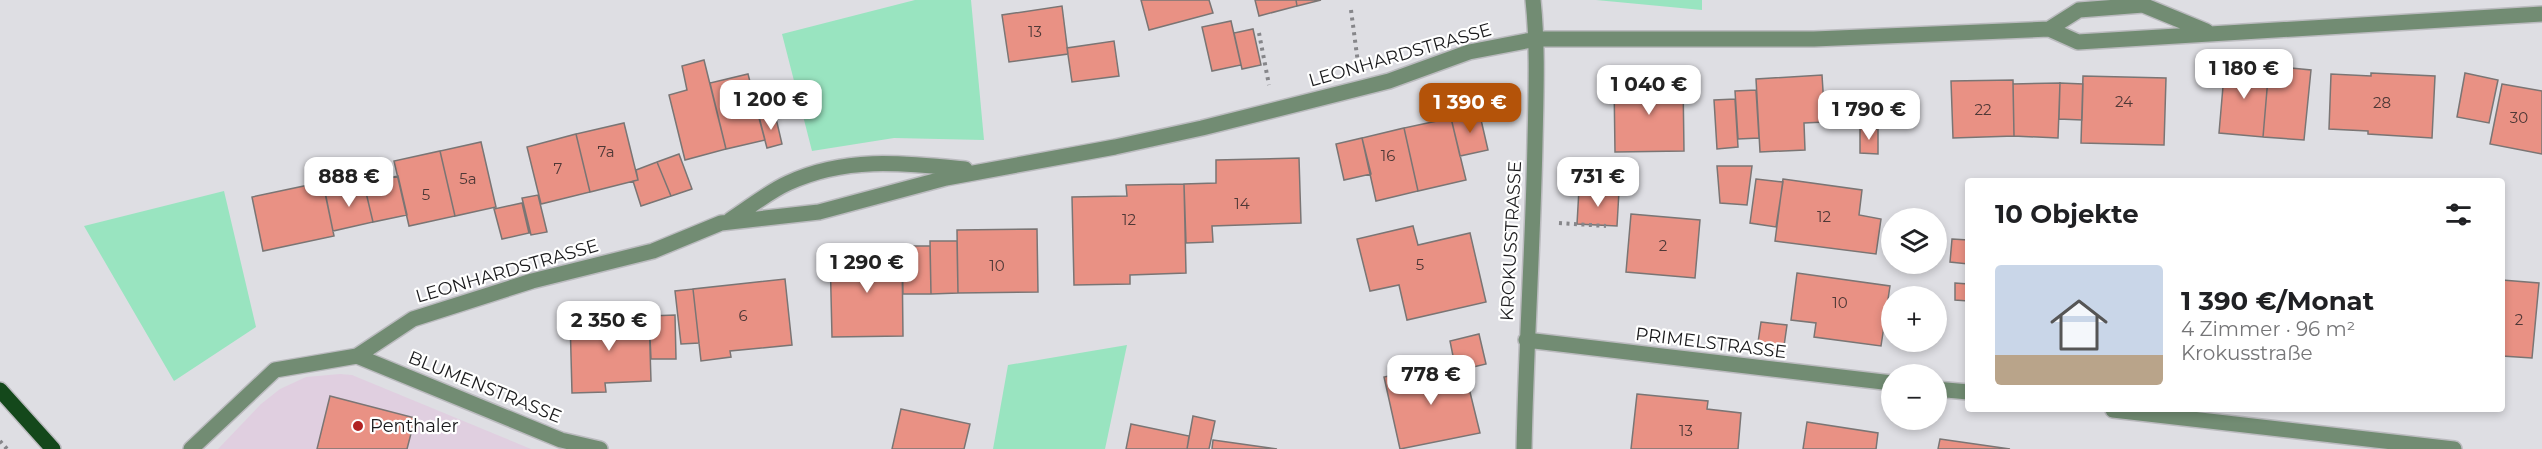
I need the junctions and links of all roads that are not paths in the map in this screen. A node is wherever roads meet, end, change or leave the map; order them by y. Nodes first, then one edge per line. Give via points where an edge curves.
1 (1533, 0) edge
2 (2542, 14) edge
3 (2049, 29) junction
4 (2212, 33) junction
5 (1537, 39) junction
6 (983, 171) junction
7 (727, 222) junction
8 (1526, 340) junction
9 (357, 356) junction
10 (1881, 382) edge
11 (0, 390) edge
12 (1947, 390) edge
13 (1965, 392) edge
14 (2130, 412) edge
15 (53, 449) edge
16 (191, 449) edge
17 (600, 449) edge
18 (1524, 449) edge
19 (2454, 449) edge

1 - 5 street, KROKUSSTRASSE
2 - 4 street, LEONHARDSTRASSE
3 - 4 street, LEONHARDSTRASSE via 2078,42
3 - 4 street, LEONHARDSTRASSE via 2079,10 2143,5
3 - 5 street, LEONHARDSTRASSE via 1814,39
5 - 6 street, LEONHARDSTRASSE via 1469,52 1361,88 1115,147
5 - 8 street, KROKUSSTRASSE via 1534,220
6 - 7 street, LEONHARDSTRASSE via 819,212
6 - 7 street, LEONHARDSTRASSE via 888,162 831,168 788,183
7 - 9 street, LEONHARDSTRASSE via 653,251 532,281 413,319
8 - 10 street, PRIMELSTRASSE
8 - 18 street, KROKUSSTRASSE
9 - 16 street, LEONHARDSTRASSE via 275,370
9 - 17 street, BLUMENSTRASSE via 561,440
11 - 15 main road
12 - 13 street
14 - 19 street

